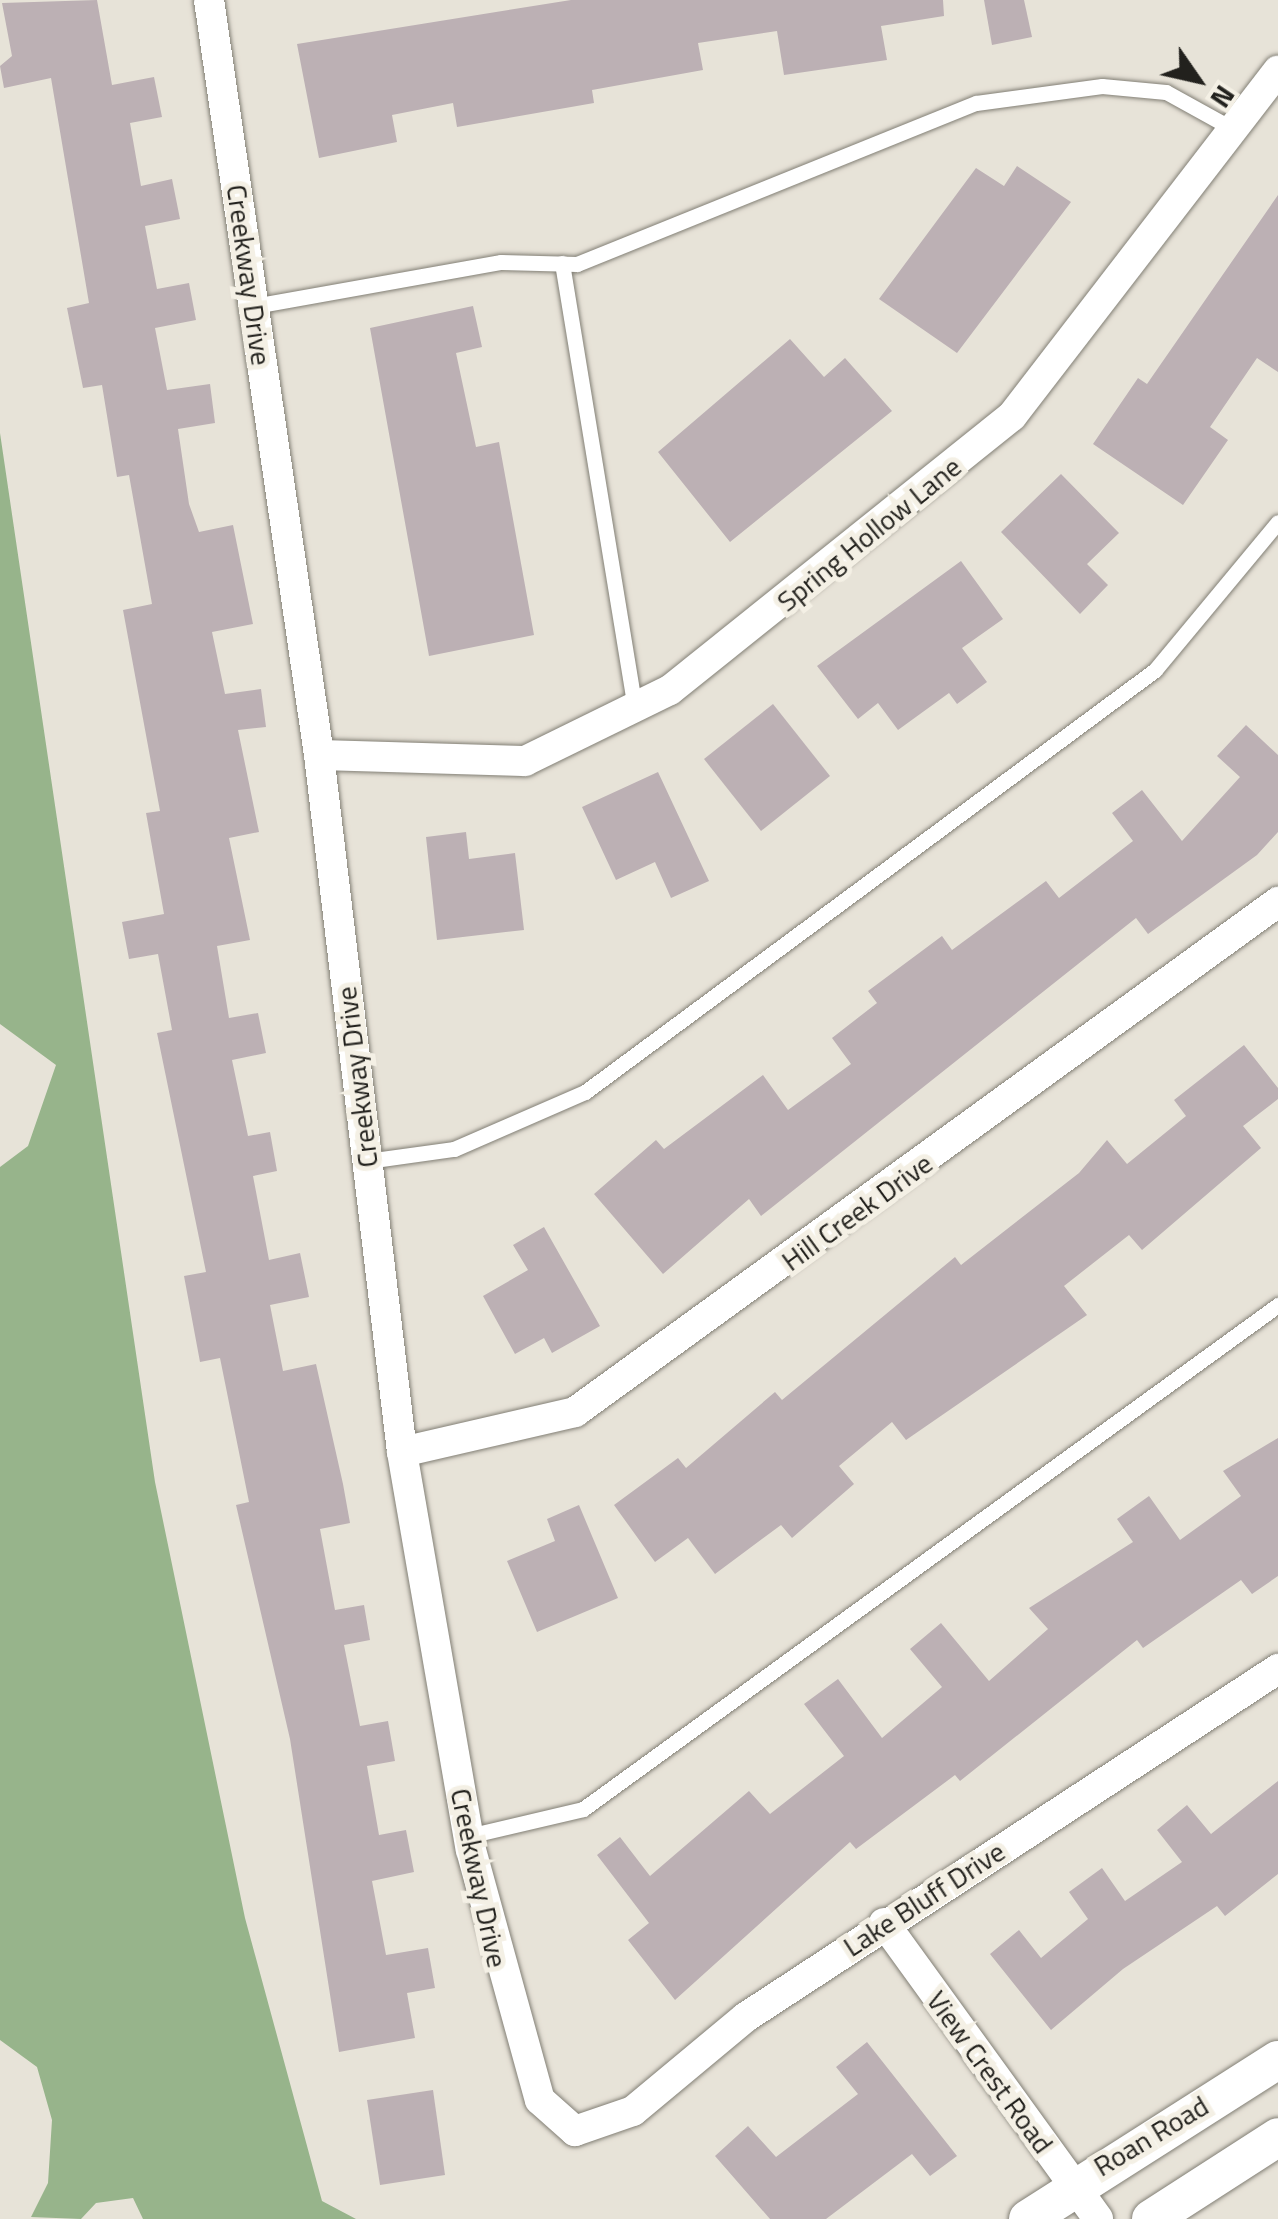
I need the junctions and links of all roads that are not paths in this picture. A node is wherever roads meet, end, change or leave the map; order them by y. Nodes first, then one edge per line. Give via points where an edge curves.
1 (209, 0) edge
2 (1278, 70) edge
3 (1232, 129) junction
4 (562, 263) junction
5 (254, 306) junction
6 (1278, 522) edge
7 (635, 707) junction
8 (319, 754) junction
9 (1278, 902) edge
10 (367, 1160) junction
11 (1278, 1305) edge
12 (402, 1452) junction
13 (1278, 1668) edge
14 (468, 1836) junction
15 (884, 1924) junction
16 (1278, 2060) edge
17 (575, 2131) joint
18 (1278, 2137) edge
19 (1071, 2184) junction
20 (1028, 2219) edge
21 (1098, 2219) edge
22 (1150, 2219) edge

1 - 5 street, Creekway Drive
2 - 3 street, Spring Hollow Lane
3 - 4 lane via 1166,92 976,103 655,237
3 - 7 street, Spring Hollow Lane via 1012,416 912,504
4 - 5 lane via 377,278
4 - 7 lane
5 - 8 street, Creekway Drive
6 - 10 lane via 1155,670 585,1092 469,1144
7 - 8 street, Spring Hollow Lane via 525,761
8 - 10 street, Creekway Drive
9 - 12 street, Hill Creek Drive via 575,1412
10 - 12 street, Creekway Drive
11 - 14 lane via 583,1809
12 - 14 street, Creekway Drive
13 - 15 street, Lake Bluff Drive
14 - 17 street, Creekway Drive via 496,1969 540,2100
15 - 17 street, Lake Bluff Drive via 746,2017 633,2111
15 - 19 street, View Crest Road
16 - 19 street, Roan Road
18 - 22 street
19 - 20 street, Roan Road
19 - 21 street, View Crest Road

